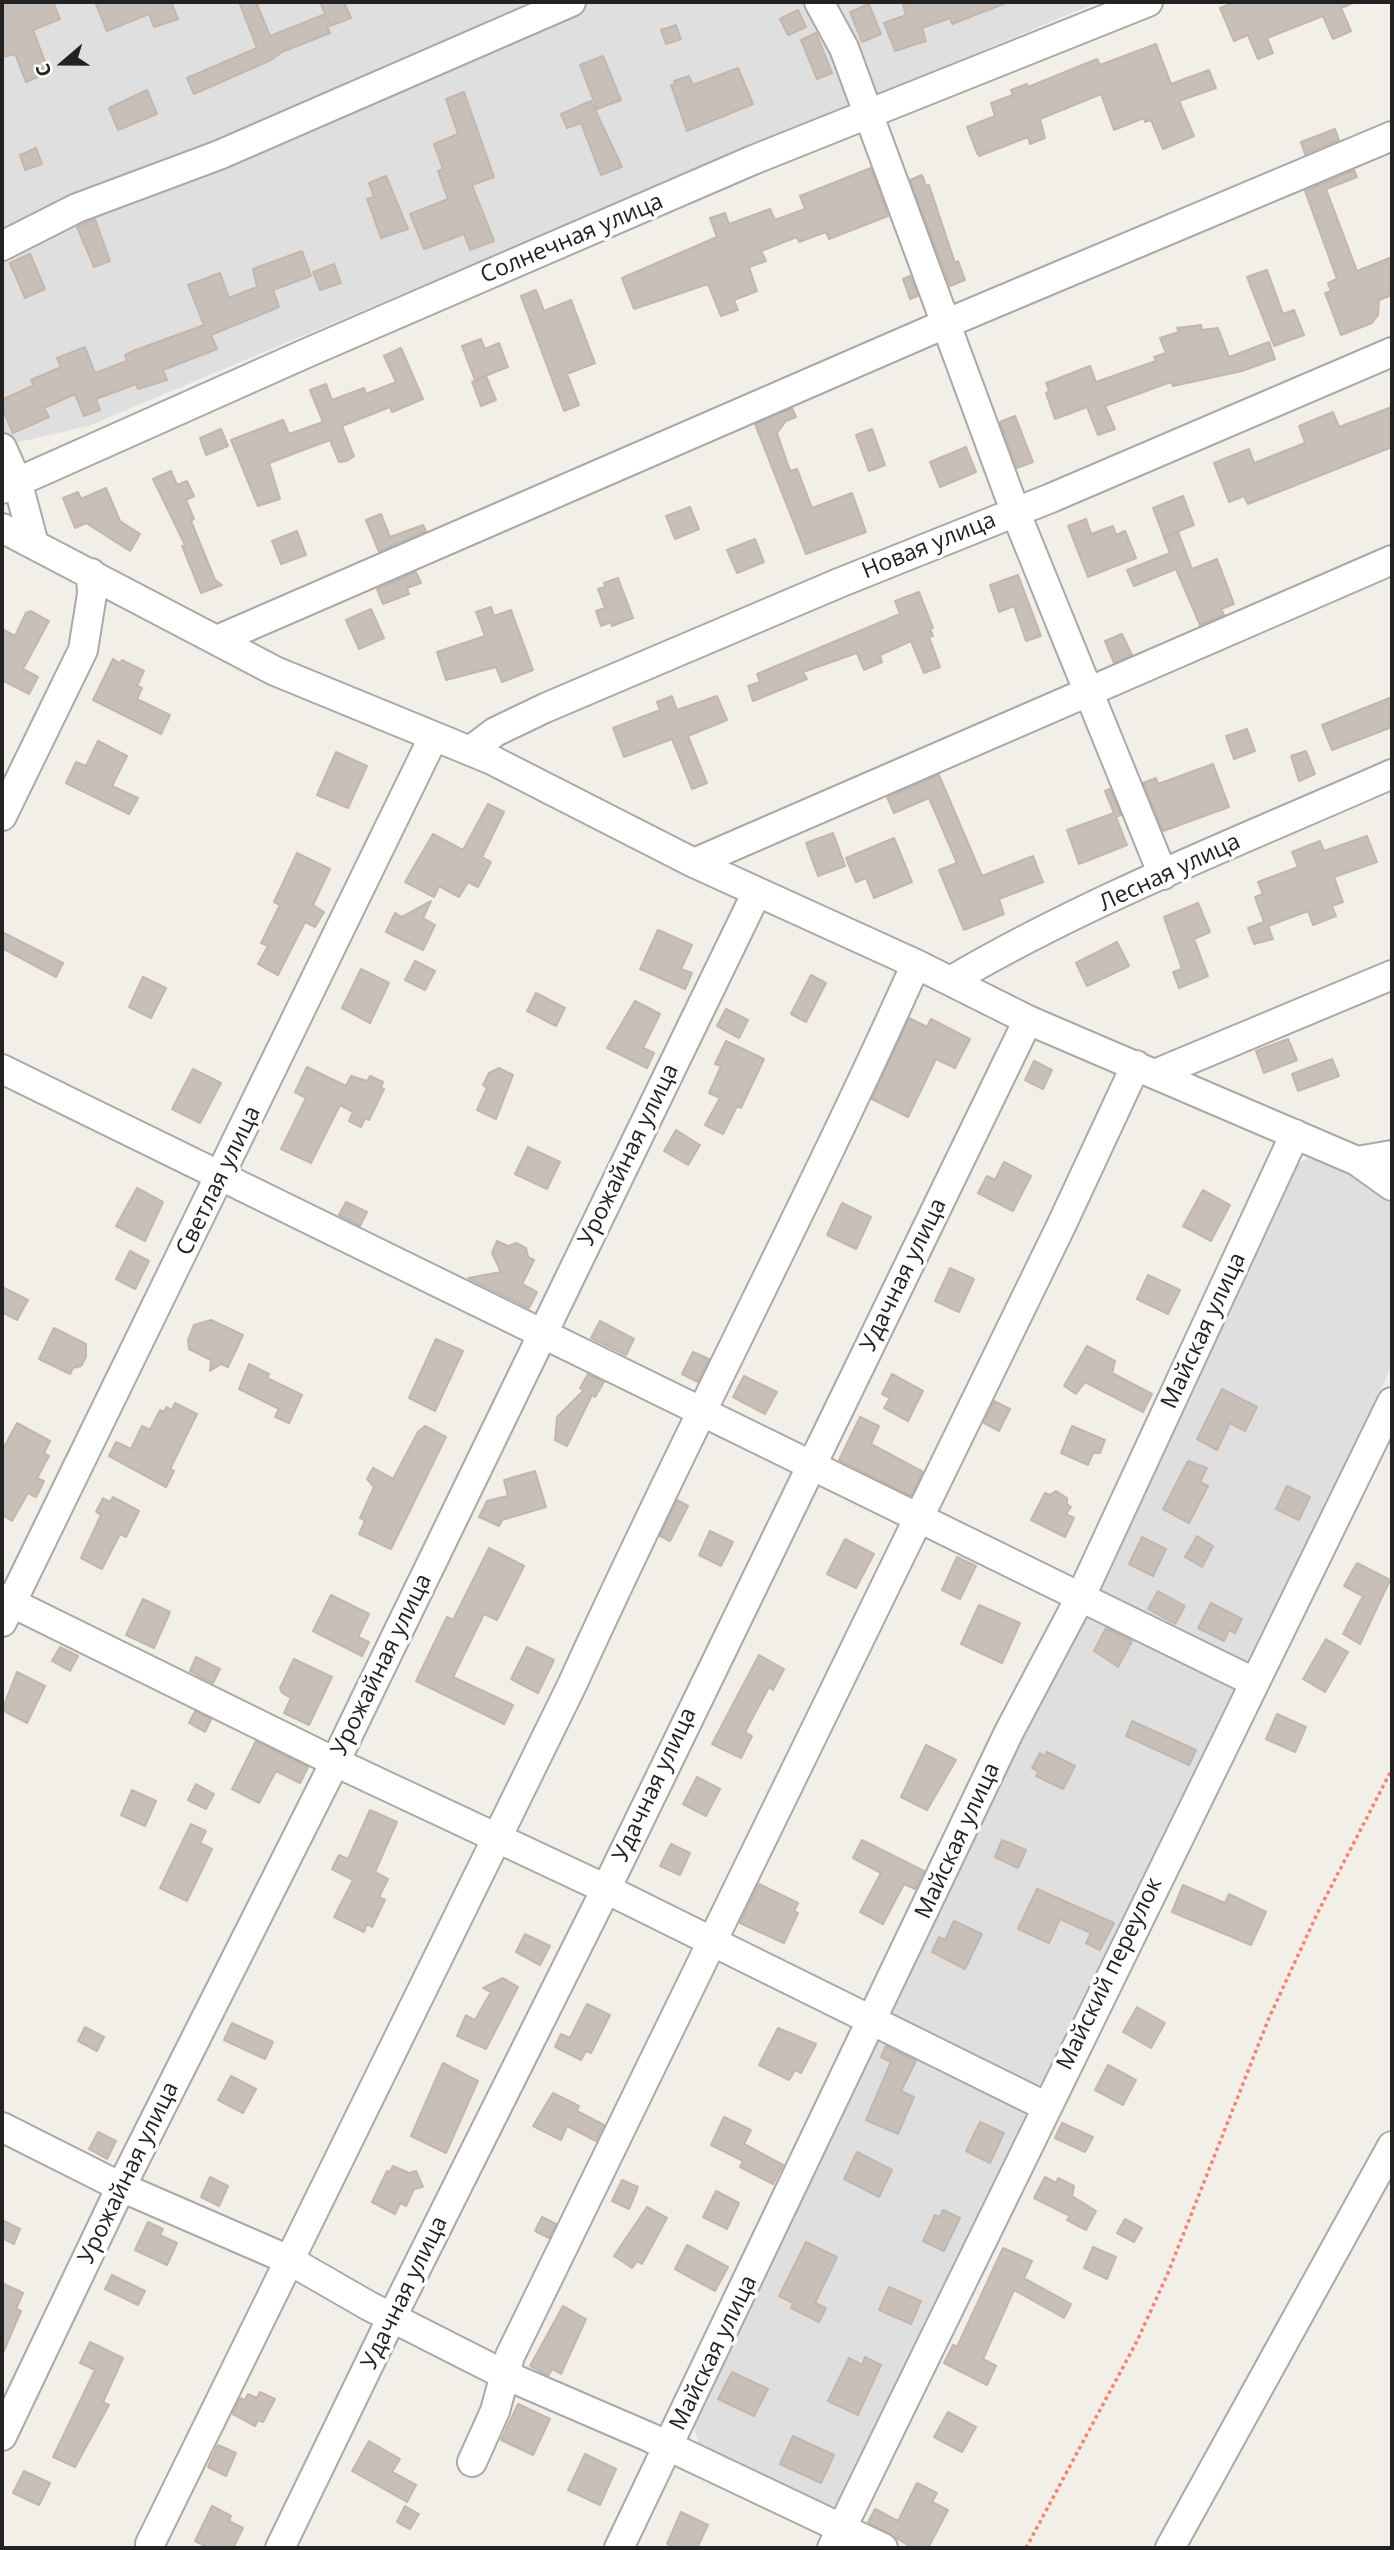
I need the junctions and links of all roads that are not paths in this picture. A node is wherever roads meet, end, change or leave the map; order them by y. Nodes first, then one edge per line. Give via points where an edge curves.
1 (571, 2) edge
2 (819, 2) edge
3 (1148, 2) edge
4 (869, 113) junction
5 (1392, 136) edge
6 (2, 246) edge
7 (944, 324) junction
8 (1392, 352) edge
9 (2, 448) edge
10 (10, 487) edge
11 (1015, 511) junction
12 (2, 528) edge
13 (34, 544) junction
14 (1392, 560) edge
15 (91, 573) junction
16 (217, 640) junction
17 (1087, 693) junction
18 (433, 738) junction
19 (470, 751) junction
20 (1392, 774) edge
21 (2, 816) edge
22 (694, 863) junction
23 (1163, 875) junction
24 (757, 892) junction
25 (916, 964) junction
26 (1392, 975) edge
27 (951, 980) junction
28 (1028, 1020) junction
29 (2, 1069) edge
30 (1146, 1070) junction
31 (1295, 1134) junction
32 (1392, 1155) edge
33 (1357, 1161) junction
34 (222, 1177) junction
35 (1392, 1186) edge
36 (542, 1331) junction
37 (1392, 1402) edge
38 (704, 1412) junction
39 (812, 1465) junction
40 (920, 1518) junction
41 (1082, 1596) junction
42 (5, 1608) edge
43 (1254, 1682) junction
44 (335, 1762) junction
45 (494, 1839) junction
46 (606, 1889) junction
47 (711, 1943) junction
48 (873, 2022) junction
49 (1045, 2106) junction
50 (2, 2127) edge
51 (1392, 2146) edge
52 (121, 2187) junction
53 (289, 2260) junction
54 (391, 2317) junction
55 (503, 2374) junction
56 (2, 2436) edge
57 (669, 2449) junction
58 (472, 2462) dead end
59 (837, 2539) edge
60 (150, 2544) dead end
61 (281, 2548) edge
62 (619, 2548) edge
63 (883, 2548) edge
64 (1170, 2548) edge

1 - 6 street via 219,155 77,208
2 - 4 street via 844,48
3 - 4 street, Солнечная улица
4 - 7 street
4 - 10 street, Солнечная улица via 309,352
5 - 7 street
7 - 11 street
7 - 16 street
8 - 11 street, Новая улица
9 - 10 street
10 - 13 street
11 - 17 street
11 - 19 street, Новая улица via 536,712
12 - 13 street
13 - 15 street
14 - 17 street
15 - 16 street
15 - 21 street via 83,650
16 - 18 street via 327,695
17 - 22 street
17 - 23 street
18 - 19 street
18 - 34 street, Светлая улица
19 - 22 street
20 - 23 street, Лесная улица
22 - 24 street
23 - 27 street, Лесная улица
24 - 25 street
24 - 36 street, Урожайная улица
25 - 27 street
25 - 38 street
26 - 30 street
27 - 28 street
28 - 30 street
28 - 39 street, Удачная улица
29 - 34 street
30 - 31 street
30 - 40 street
31 - 33 street
31 - 41 street, Майская улица
32 - 33 street
33 - 35 street
34 - 36 street
34 - 42 street, Светлая улица
36 - 38 street
36 - 44 street, Урожайная улица
37 - 43 street, Майский переулок
38 - 39 street
38 - 45 street
39 - 40 street
39 - 46 street, Удачная улица
40 - 41 street
40 - 47 street
41 - 43 street
41 - 48 street, Майская улица via 1009,1732
42 - 44 street
43 - 49 street, Майский переулок
44 - 45 street
44 - 52 street, Урожайная улица
45 - 46 street
45 - 53 street
46 - 47 street
46 - 54 street, Удачная улица
47 - 48 street
47 - 55 street
48 - 49 street
48 - 57 street, Майская улица
49 - 59 street, Майский переулок
50 - 52 street
51 - 64 street
52 - 53 street
52 - 56 street, Урожайная улица
53 - 54 street
53 - 60 street
54 - 55 street
54 - 61 street, Удачная улица
55 - 57 street
55 - 58 street via 495,2411
57 - 59 street
57 - 62 street, Майская улица
59 - 63 street

